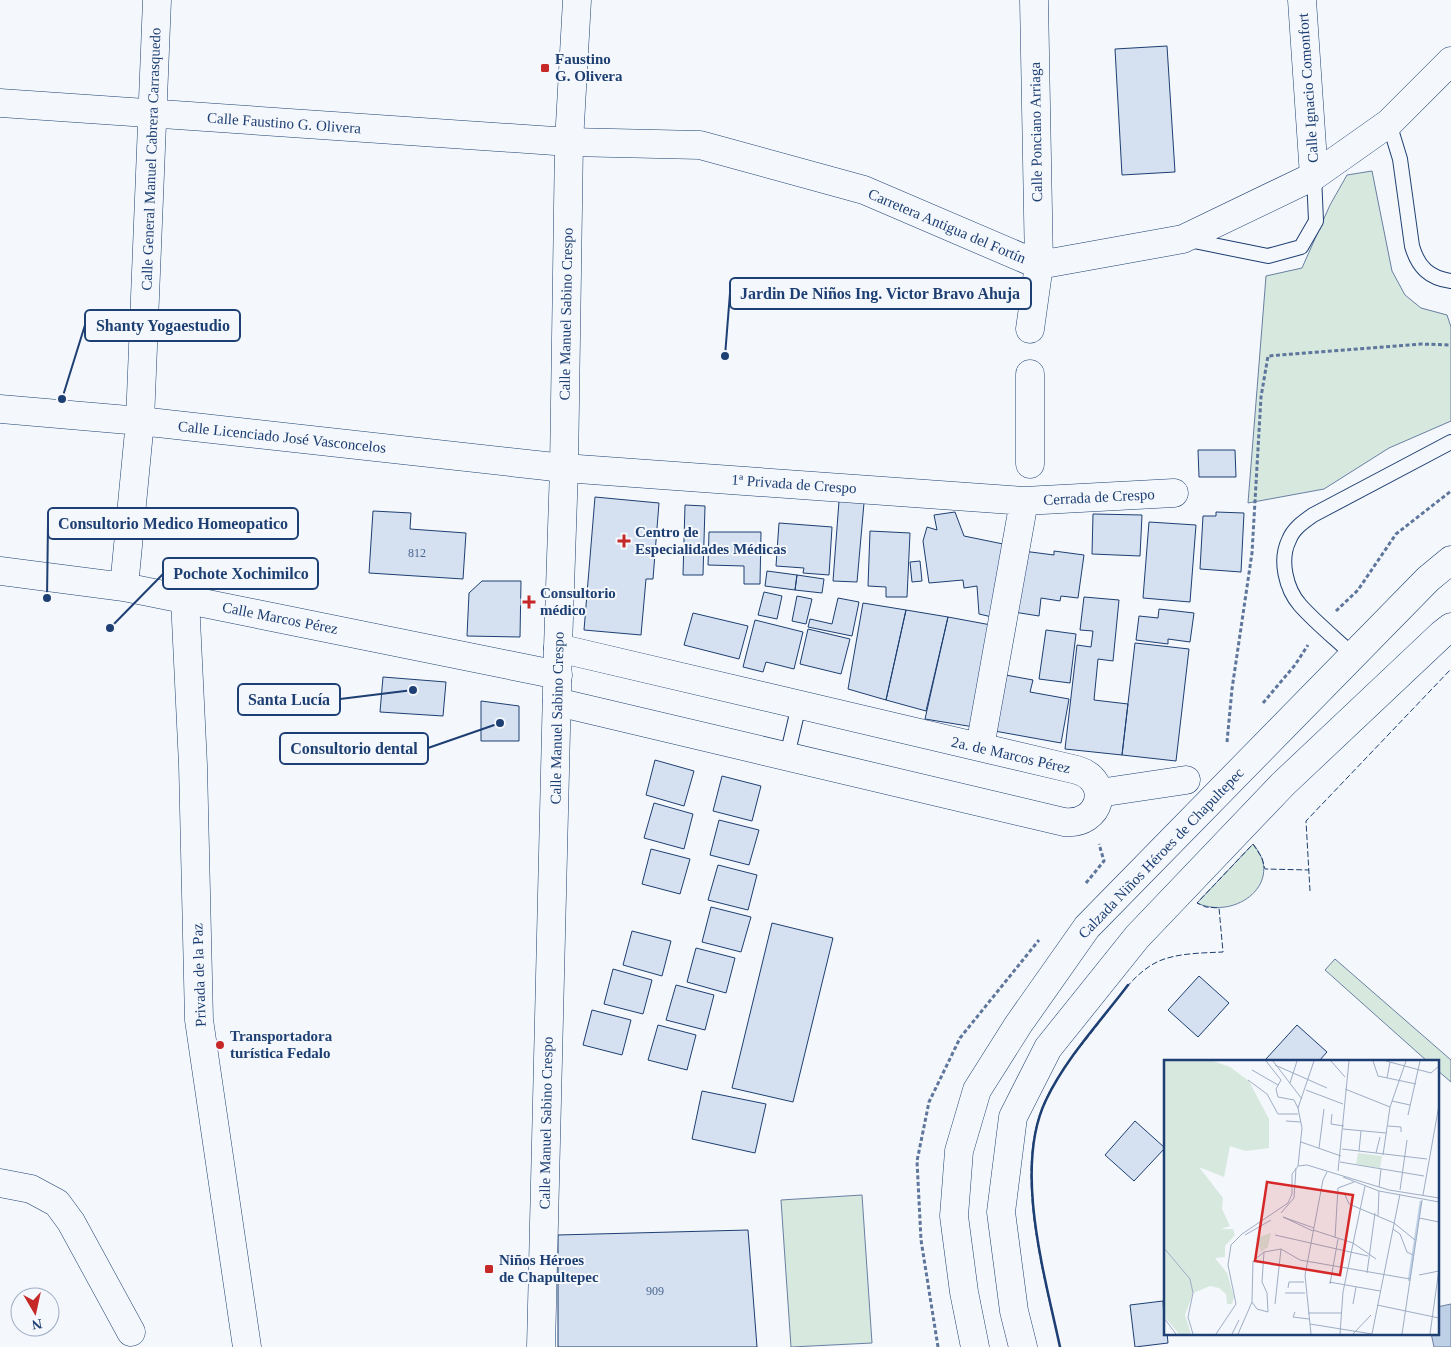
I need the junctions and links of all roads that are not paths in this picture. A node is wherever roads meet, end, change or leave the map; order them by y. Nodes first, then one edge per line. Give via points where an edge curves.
1 (157, 0) edge
2 (577, 0) edge
3 (1034, 0) edge
4 (1302, 0) edge
5 (1451, 61) edge
6 (0, 103) edge
7 (152, 114) junction
8 (1388, 123) junction
9 (569, 142) junction
10 (1314, 176) junction
11 (1183, 239) junction
12 (1039, 265) junction
13 (1451, 281) edge
14 (1030, 329) dead end
15 (1030, 365) dead end
16 (0, 409) edge
17 (140, 422) junction
18 (1451, 442) edge
19 (1030, 464) dead end
20 (564, 468) junction
21 (1174, 493) dead end
22 (1024, 501) junction
23 (1451, 560) edge
24 (0, 571) edge
25 (124, 587) junction
26 (185, 599) junction
27 (1451, 627) edge
28 (558, 648) junction
29 (1353, 656) junction
30 (558, 675) junction
31 (557, 702) junction
32 (799, 705) junction
33 (980, 747) junction
34 (787, 756) junction
35 (1186, 780) dead end
36 (1099, 793) junction
37 (0, 1183) edge
38 (130, 1332) dead end
39 (247, 1347) edge
40 (541, 1347) edge
41 (975, 1347) edge
42 (1023, 1347) edge

1 - 7 street, Calle General Manuel Cabrera Carrasquedo
2 - 9 street, Calle Manuel Sabino Crespo
3 - 12 street, Calle Ponciano Arriaga
4 - 10 street, Calle Ignacio Comonfort
5 - 8 street, Carretera Antigua del Fortín
6 - 7 street, Calle Faustino G. Olivera
7 - 9 street, Calle Faustino G. Olivera
7 - 17 street, Calle General Manuel Cabrera Carrasquedo
8 - 10 street, Carretera Antigua del Fortín
8 - 13 lane via 1400,160 1416,258 1425,271
9 - 12 street, Carretera Antigua del Fortín via 700,145 864,190
9 - 20 street, Calle Manuel Sabino Crespo
10 - 11 street, Carretera Antigua del Fortín
10 - 11 lane via 1316,221 1301,247 1268,256
11 - 12 street, Carretera Antigua del Fortín
12 - 14 street, Calle Ponciano Arriaga
15 - 19 street
16 - 17 street, Calle Licenciado José Vasconcelos
17 - 20 street, Calle Licenciado José Vasconcelos
17 - 25 street, Calle General Manuel Cabrera Carrasquedo
18 - 29 lane via 1313,515 1289,538 1285,566 1292,593 1300,605
20 - 22 street, 1ª Privada de Crespo
20 - 28 street, Calle Manuel Sabino Crespo
21 - 22 street, Cerrada de Crespo
22 - 33 street
23 - 29 street, Calzada Niños Héroes de Chapultepec via 1428,579
24 - 25 street, Calle Marcos Pérez
25 - 26 street, Calle Marcos Pérez
26 - 30 street, Calle Marcos Pérez
26 - 39 street, Privada de la Paz via 193,764 199,1020
27 - 42 street via 1283,784 1137,937 1048,1048 1013,1117 1001,1212 1014,1311
28 - 30 street, Calle Manuel Sabino Crespo
28 - 32 street, 2a. de Marcos Pérez
29 - 41 street, Calzada Niños Héroes de Chapultepec via 1087,927 977,1090 960,1151 954,1216
30 - 31 street, Calle Manuel Sabino Crespo
31 - 34 street
31 - 40 street, Calle Manuel Sabino Crespo
32 - 33 street, 2a. de Marcos Pérez
32 - 34 lane
33 - 36 street, 2a. de Marcos Pérez via 1084,772
34 - 36 street via 1070,823 1091,815
35 - 36 street
37 - 38 street via 31,1190 57,1203 71,1222

